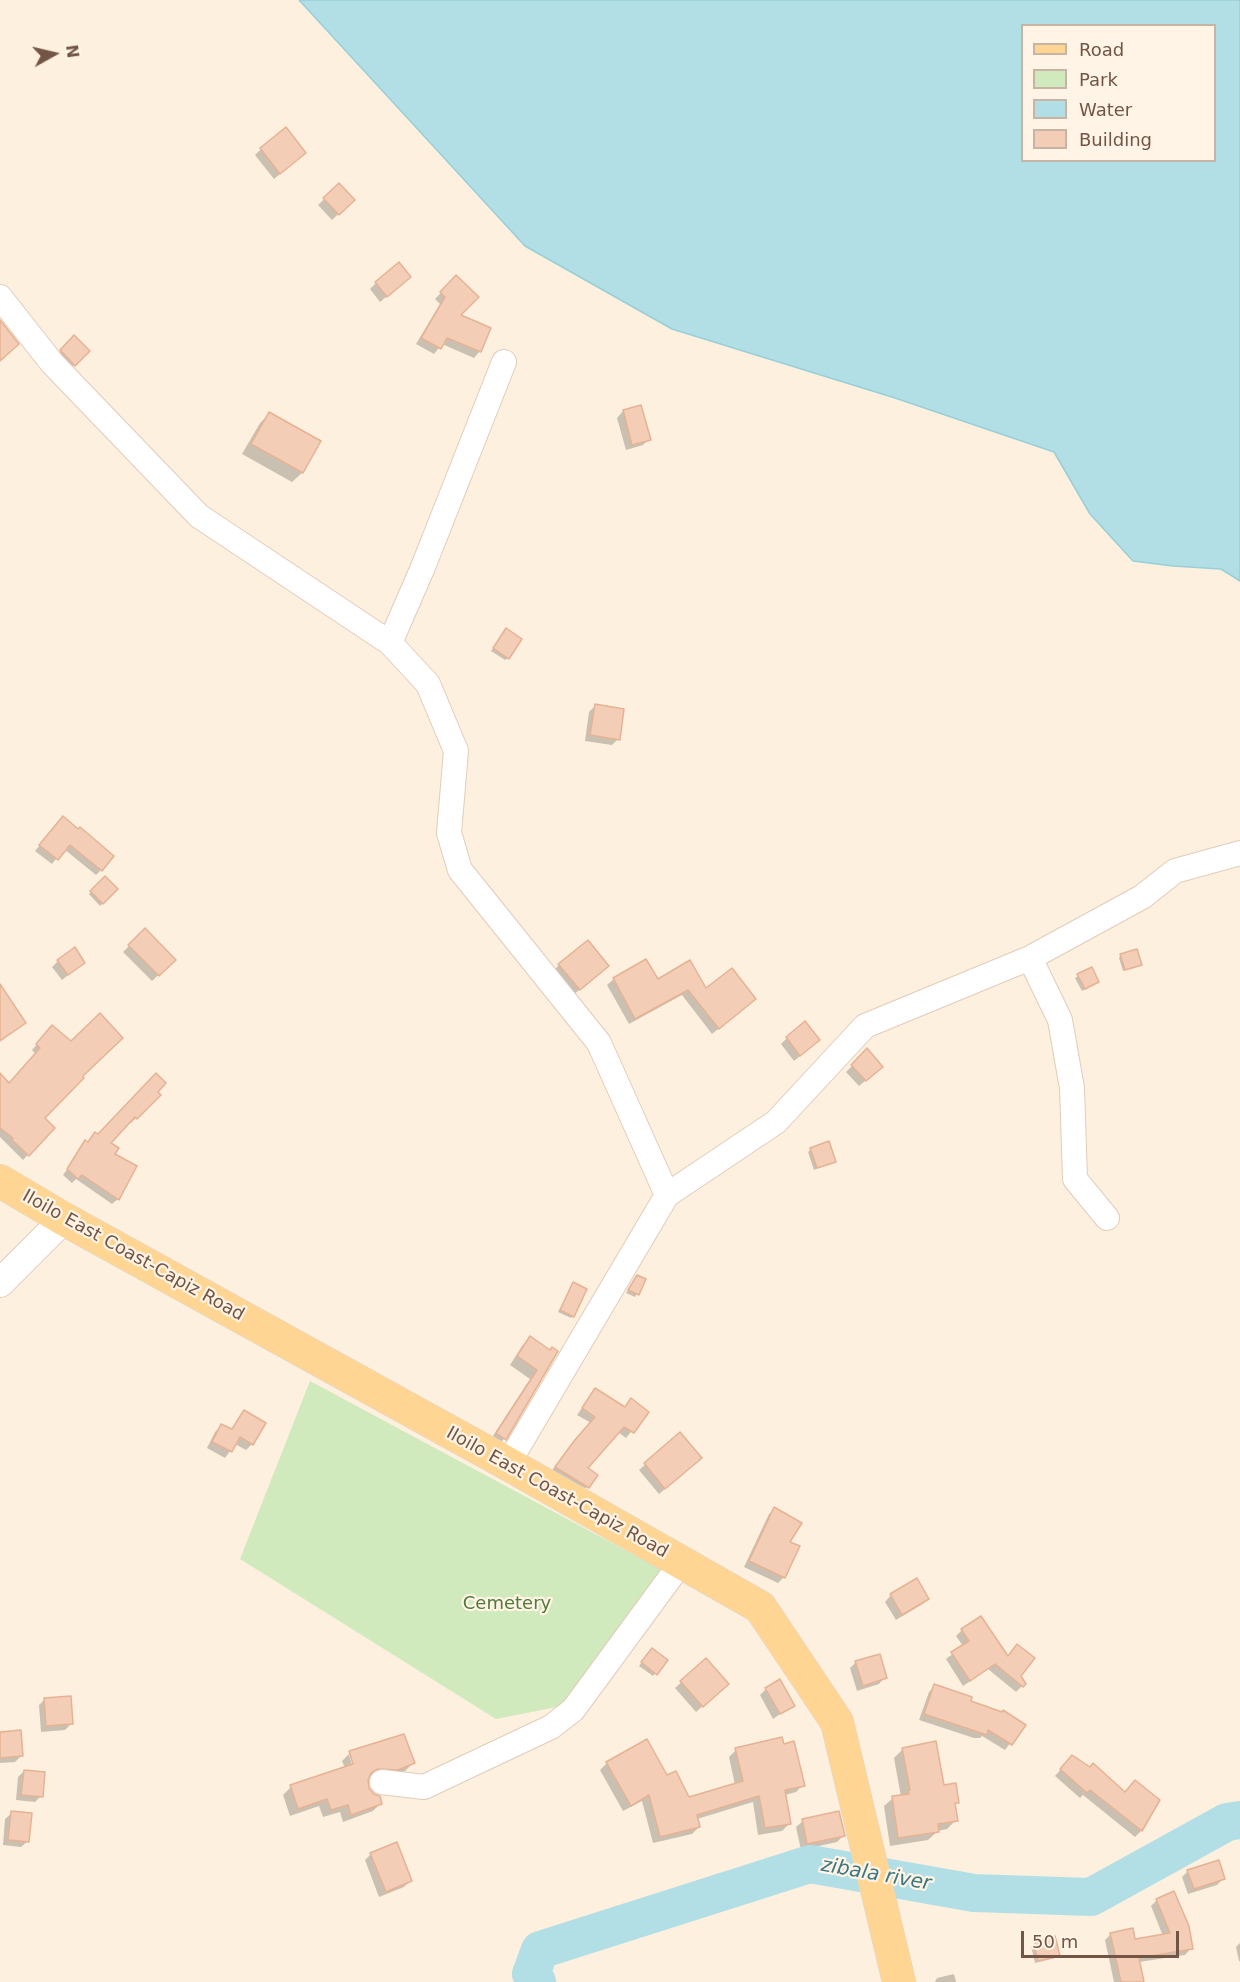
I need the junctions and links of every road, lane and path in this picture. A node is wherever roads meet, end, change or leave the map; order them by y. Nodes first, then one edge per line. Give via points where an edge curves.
1 (0, 297) edge
2 (504, 362) dead end
3 (390, 643) junction
4 (1240, 853) edge
5 (1030, 958) junction
6 (0, 1181) edge
7 (668, 1195) junction
8 (1107, 1218) dead end
9 (64, 1219) junction
10 (0, 1283) edge
11 (508, 1464) junction
12 (681, 1563) junction
13 (381, 1782) dead end
14 (899, 1982) edge

1 - 3 street via 52,363 199,516
2 - 3 street
3 - 7 street via 428,684 456,751 449,833 460,870 599,1043
4 - 5 street via 1175,871 1142,897
5 - 7 street via 865,1026 776,1122
5 - 8 street via 1060,1020 1072,1088 1076,1179
6 - 9 main road, Iloilo East Coast-Capiz Road
7 - 11 street
9 - 10 street
9 - 11 main road, Iloilo East Coast-Capiz Road
11 - 12 main road, Iloilo East Coast-Capiz Road
12 - 13 street via 573,1710 551,1727 424,1787
12 - 14 main road, Iloilo East Coast-Capiz Road via 760,1607 837,1722

